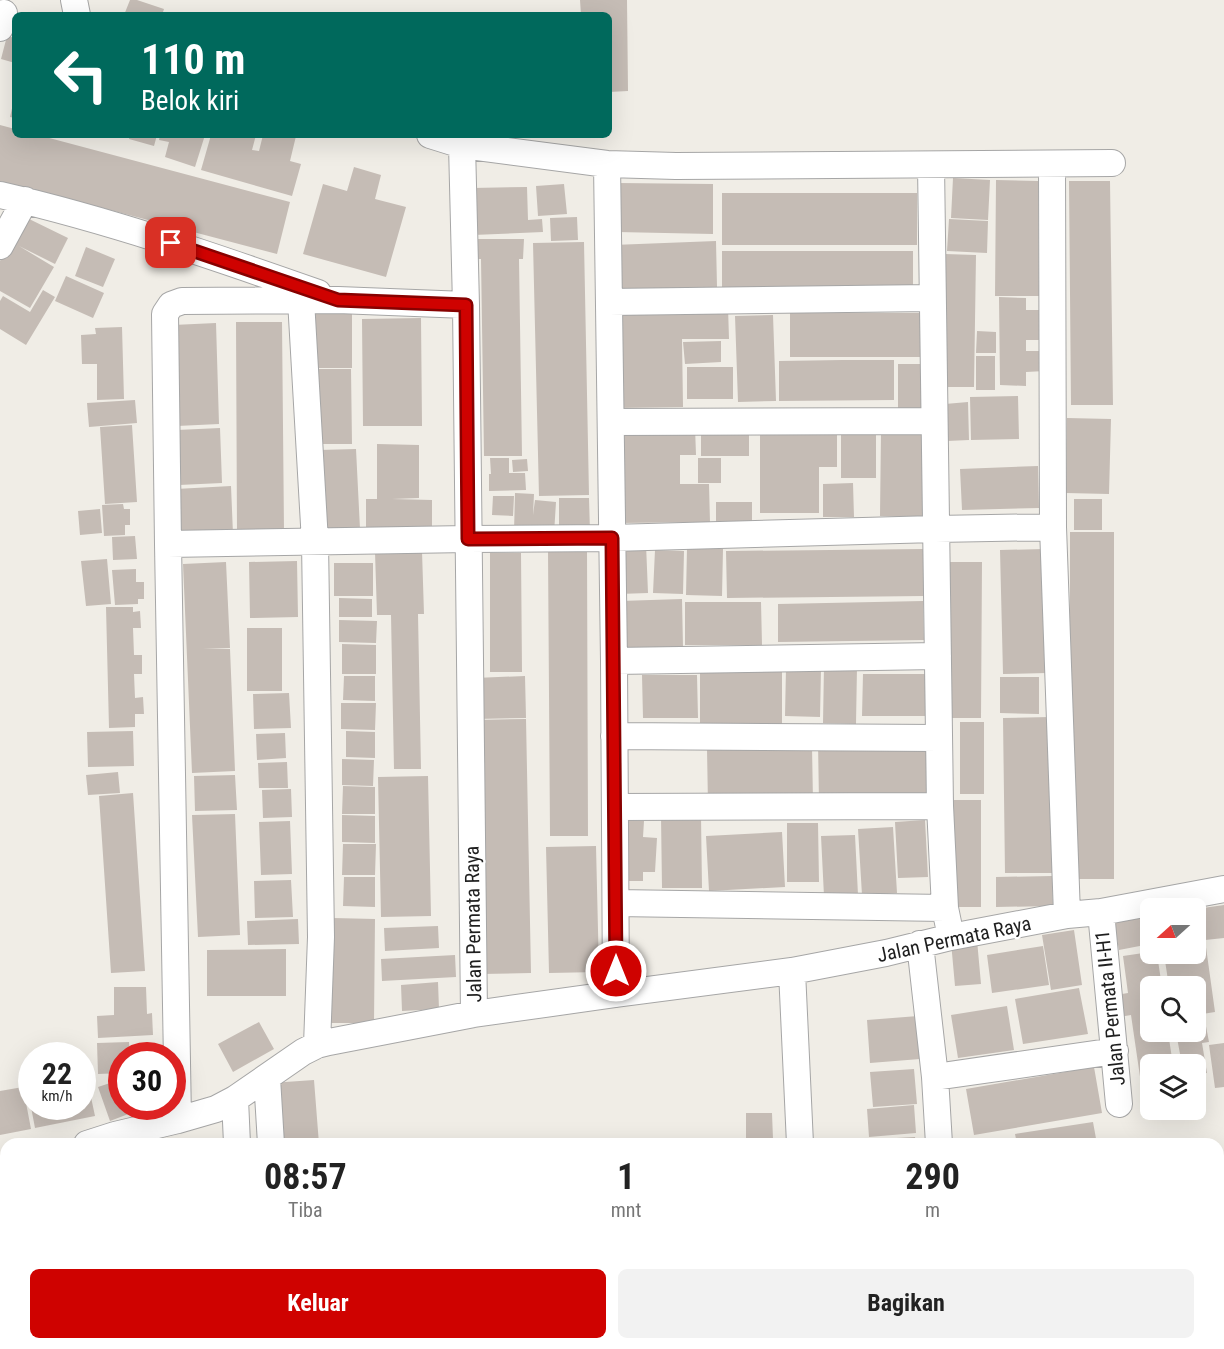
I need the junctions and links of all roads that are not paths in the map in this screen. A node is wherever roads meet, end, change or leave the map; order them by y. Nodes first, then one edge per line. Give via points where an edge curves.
1 (440, 138) edge
2 (462, 145) junction
3 (1112, 162) dead end
4 (607, 164) junction
5 (1052, 164) junction
6 (931, 165) junction
7 (0, 195) edge
8 (25, 200) junction
9 (0, 246) edge
10 (932, 298) junction
11 (301, 300) junction
12 (338, 300) junction
13 (609, 303) junction
14 (466, 305) junction
15 (934, 421) junction
16 (611, 422) junction
17 (1053, 527) junction
18 (936, 529) junction
19 (612, 538) junction
20 (468, 539) junction
21 (315, 542) junction
22 (168, 544) junction
23 (938, 656) junction
24 (614, 661) junction
25 (614, 736) junction
26 (939, 738) junction
27 (940, 806) junction
28 (615, 807) junction
29 (1224, 889) edge
30 (616, 903) junction
31 (945, 908) junction
32 (1101, 912) junction
33 (1067, 915) junction
34 (951, 937) junction
35 (920, 944) junction
36 (792, 971) junction
37 (616, 994) junction
38 (474, 1014) junction
39 (177, 1042) edge
40 (316, 1045) junction
41 (1115, 1050) junction
42 (934, 1077) junction
43 (267, 1078) junction
44 (235, 1099) junction
45 (1119, 1104) dead end
46 (186, 1118) edge
47 (178, 1120) edge
48 (121, 1138) edge
49 (237, 1138) edge
50 (271, 1138) edge
51 (800, 1138) edge
52 (939, 1138) edge

1 - 2 street
2 - 4 street
2 - 14 street, Jalan Permata Raya
3 - 5 street
4 - 6 street
4 - 13 street
5 - 6 street
5 - 17 street
6 - 10 street
7 - 8 street
8 - 9 street
8 - 12 street via 103,221
10 - 13 street
10 - 15 street
11 - 12 street
11 - 21 street
11 - 22 street via 182,301 171,305 165,314
12 - 14 street
13 - 16 street
14 - 20 street, Jalan Permata Raya
15 - 16 street
15 - 18 street
16 - 19 street
17 - 18 street
17 - 33 street
18 - 19 street
18 - 23 street
19 - 20 street
19 - 24 street
20 - 21 street
20 - 38 street, Jalan Permata Raya
21 - 22 street
21 - 40 street via 321,937
22 - 39 street
23 - 24 street
23 - 26 street
24 - 25 street
25 - 26 street
25 - 28 street
26 - 27 street
27 - 28 street
27 - 31 street
28 - 30 street
29 - 32 street, Jalan Permata Raya
30 - 31 street
30 - 37 street
31 - 34 street
32 - 33 street, Jalan Permata Raya
32 - 41 street, Jalan Permata II-H1
33 - 34 street, Jalan Permata Raya
34 - 35 street, Jalan Permata Raya
35 - 36 street, Jalan Permata Raya
35 - 42 street
36 - 37 street, Jalan Permata Raya
36 - 51 street
37 - 38 street, Jalan Permata Raya
38 - 40 street
40 - 43 street
41 - 42 street
41 - 45 street, Jalan Permata II-H1
42 - 52 street
43 - 44 street
43 - 50 street
44 - 46 street
44 - 49 street
47 - 48 street

